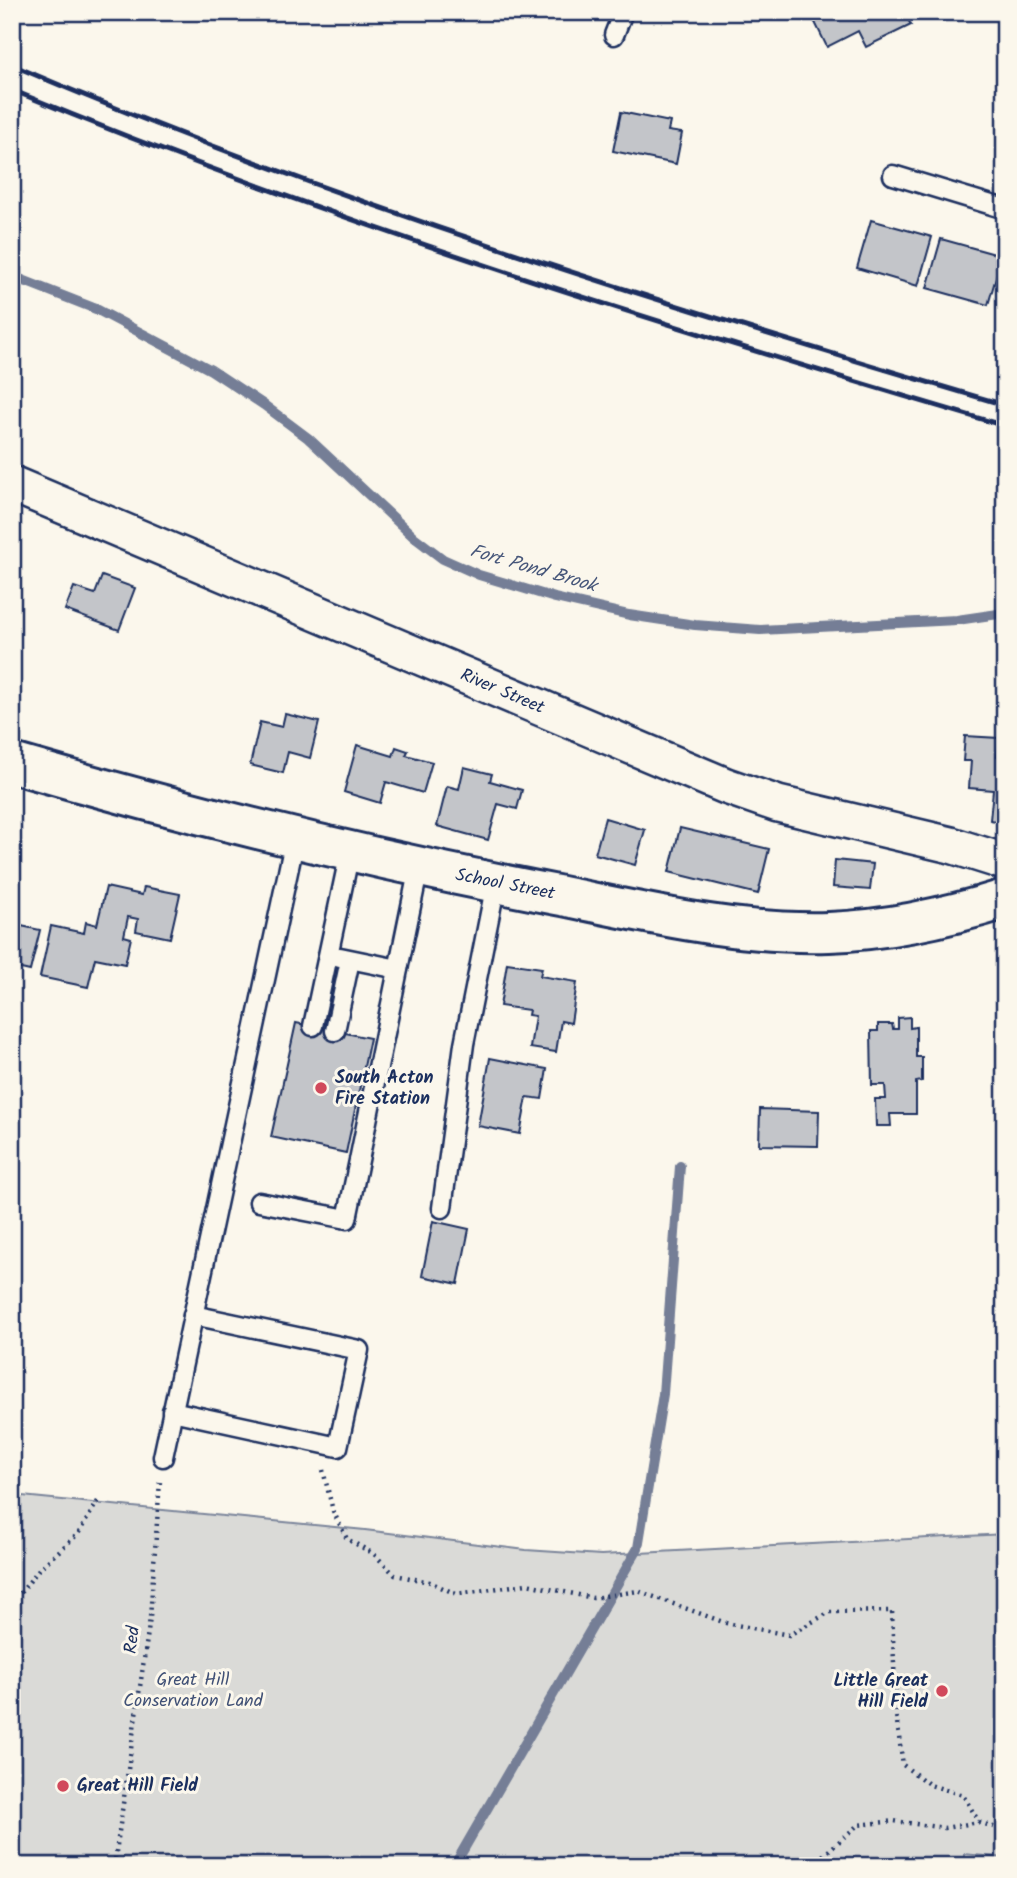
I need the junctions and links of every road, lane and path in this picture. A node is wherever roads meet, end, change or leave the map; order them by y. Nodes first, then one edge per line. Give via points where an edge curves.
1 (623, 12) edge
2 (614, 35) dead end
3 (893, 175) dead end
4 (1005, 209) edge
5 (12, 484) edge
6 (12, 763) edge
7 (295, 839) junction
8 (350, 852) junction
9 (1005, 862) edge
10 (419, 867) junction
11 (496, 883) junction
12 (1005, 898) edge
13 (328, 955) junction
14 (350, 960) junction
15 (398, 969) junction
16 (313, 1026) dead end
17 (335, 1031) dead end
18 (259, 1202) dead end
19 (442, 1208) dead end
20 (193, 1315) junction
21 (172, 1411) junction
22 (163, 1457) joint
23 (325, 1484) dead end
24 (98, 1501) dead end
25 (12, 1604) edge
26 (979, 1822) junction
27 (1005, 1831) edge
28 (114, 1866) edge
29 (811, 1866) edge

1 - 2 lane
3 - 4 lane
5 - 9 street, River Street via 726,786 778,804
6 - 7 street, School Street
7 - 8 street, School Street
7 - 20 lane
8 - 10 street, School Street
8 - 13 lane
10 - 11 street, School Street
10 - 15 lane
11 - 12 street, School Street via 704,923 789,932 888,926
11 - 19 lane via 464,1044
13 - 14 lane
13 - 16 lane
14 - 15 lane
14 - 17 lane
15 - 18 lane via 347,1219
20 - 21 lane
20 - 21 lane via 359,1350 338,1447
21 - 22 lane
22 - 28 path, Red via 150,1618
23 - 26 path via 347,1539 374,1554 395,1574 456,1594 527,1584 593,1598 638,1591 726,1622 789,1635 830,1612 892,1611 903,1765 930,1785 962,1795
24 - 25 path via 78,1534 39,1569
26 - 27 path
26 - 29 path via 945,1828 894,1821 858,1825

